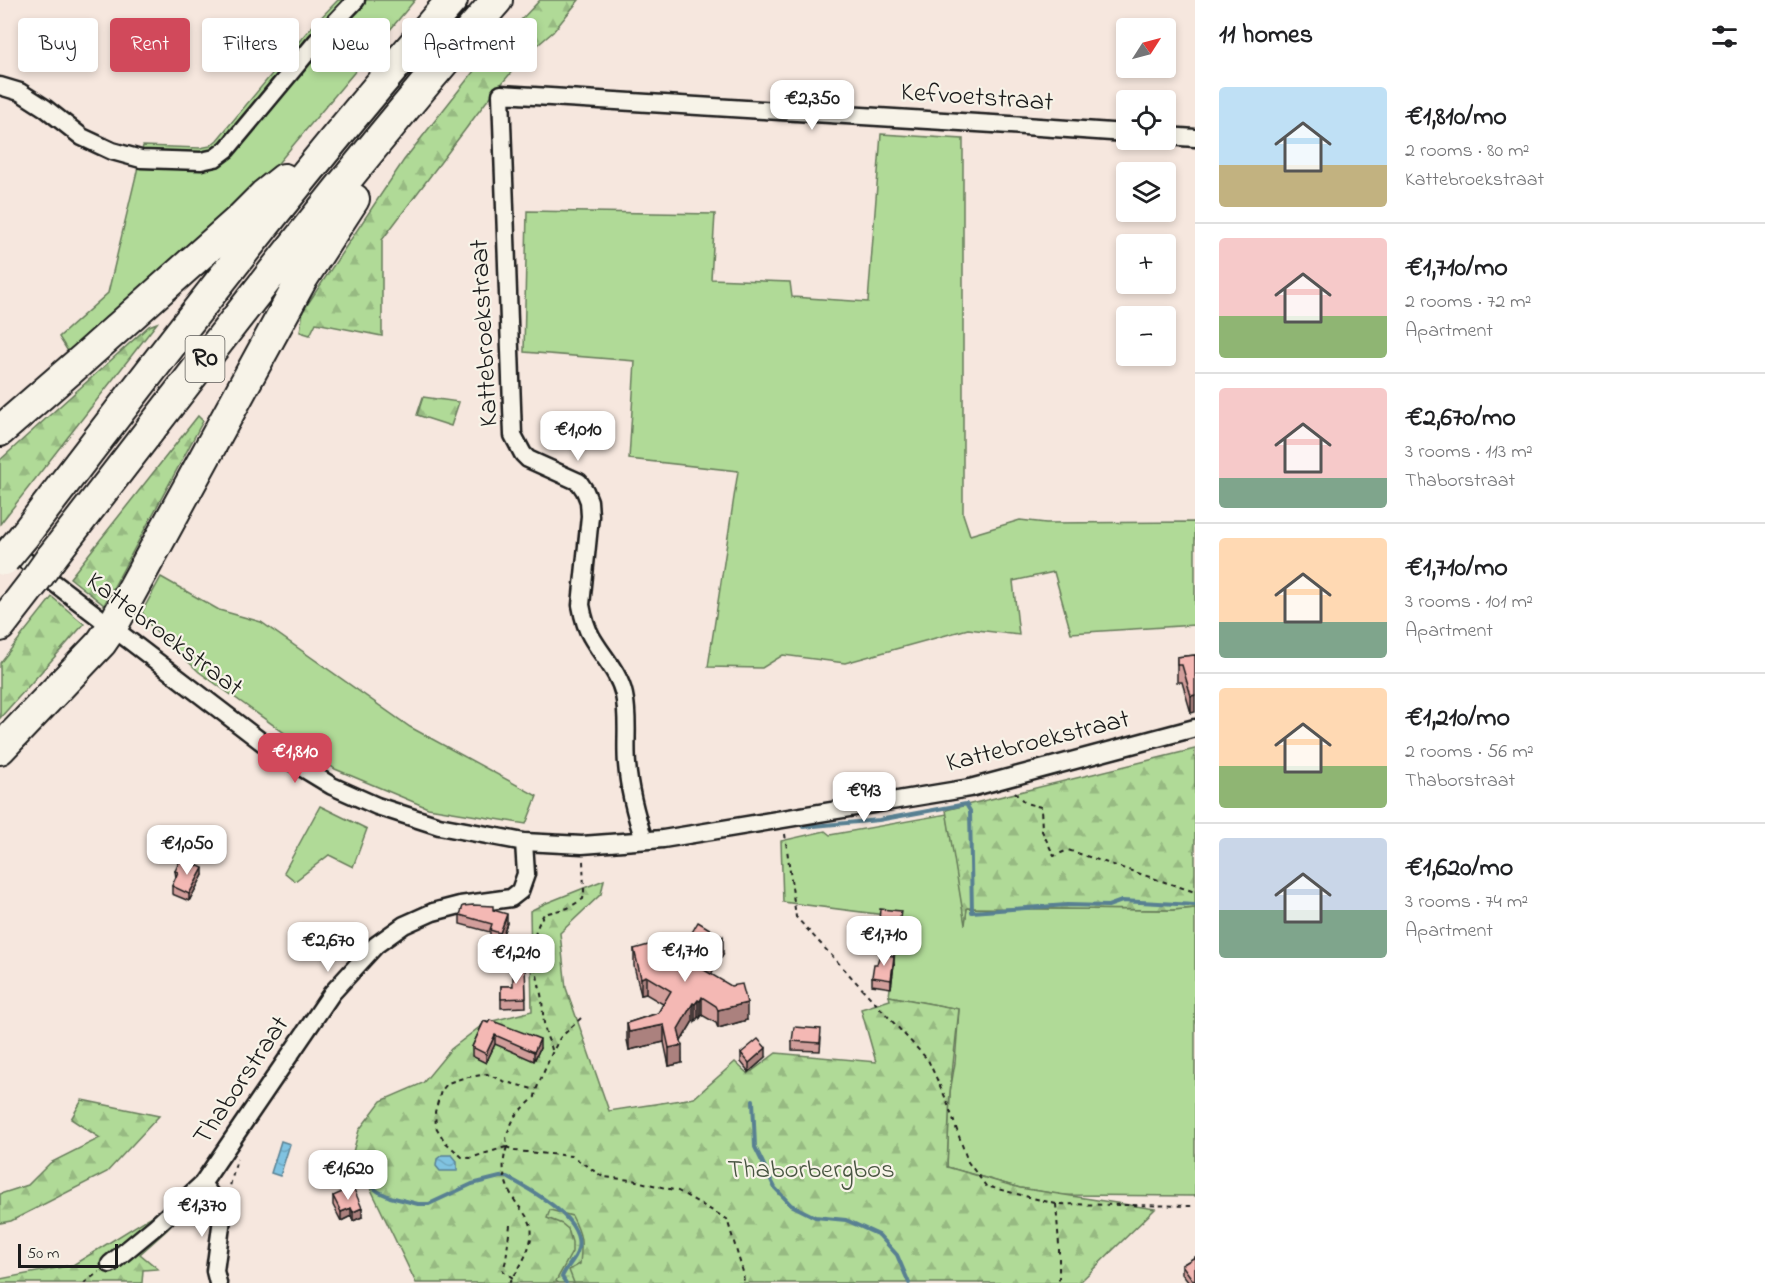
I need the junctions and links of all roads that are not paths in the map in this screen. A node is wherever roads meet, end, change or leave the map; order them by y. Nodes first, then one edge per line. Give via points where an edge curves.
1 (356, 0) edge
2 (452, 0) edge
3 (497, 0) edge
4 (0, 86) edge
5 (501, 94) joint
6 (1116, 132) edge
7 (1176, 137) edge
8 (1195, 138) edge
9 (361, 162) junction
10 (309, 169) junction
11 (0, 430) edge
12 (7, 551) edge
13 (0, 626) edge
14 (112, 627) junction
15 (1195, 728) edge
16 (0, 749) edge
17 (644, 840) junction
18 (524, 842) junction
19 (202, 1184) junction
20 (110, 1264) road end
21 (218, 1283) edge

1 - 4 street via 216,158 141,159 112,151 82,137 20,92
2 - 10 highway, R0
3 - 9 highway, R0
5 - 6 street, Kefvoetstraat
5 - 17 street, Kattebroekstraat via 513,435 523,454 535,463 579,482 589,501 581,605 590,634 621,684 625,698 627,765
7 - 8 street
9 - 13 highway, R0
9 - 14 highway via 360,189 302,279
10 - 11 highway via 281,180
10 - 12 highway, R0
12 - 14 street, Kattebroekstraat
14 - 16 highway via 101,644
14 - 18 street, Kattebroekstraat via 271,749 332,786 439,826
15 - 17 street, Kattebroekstraat via 970,788
17 - 18 street, Kattebroekstraat via 582,845
18 - 19 street, Thaborstraat via 526,874 520,891 512,898 433,912 411,921 376,945 332,993
19 - 20 street, Thaborstraat
19 - 21 street via 223,1211 215,1271

